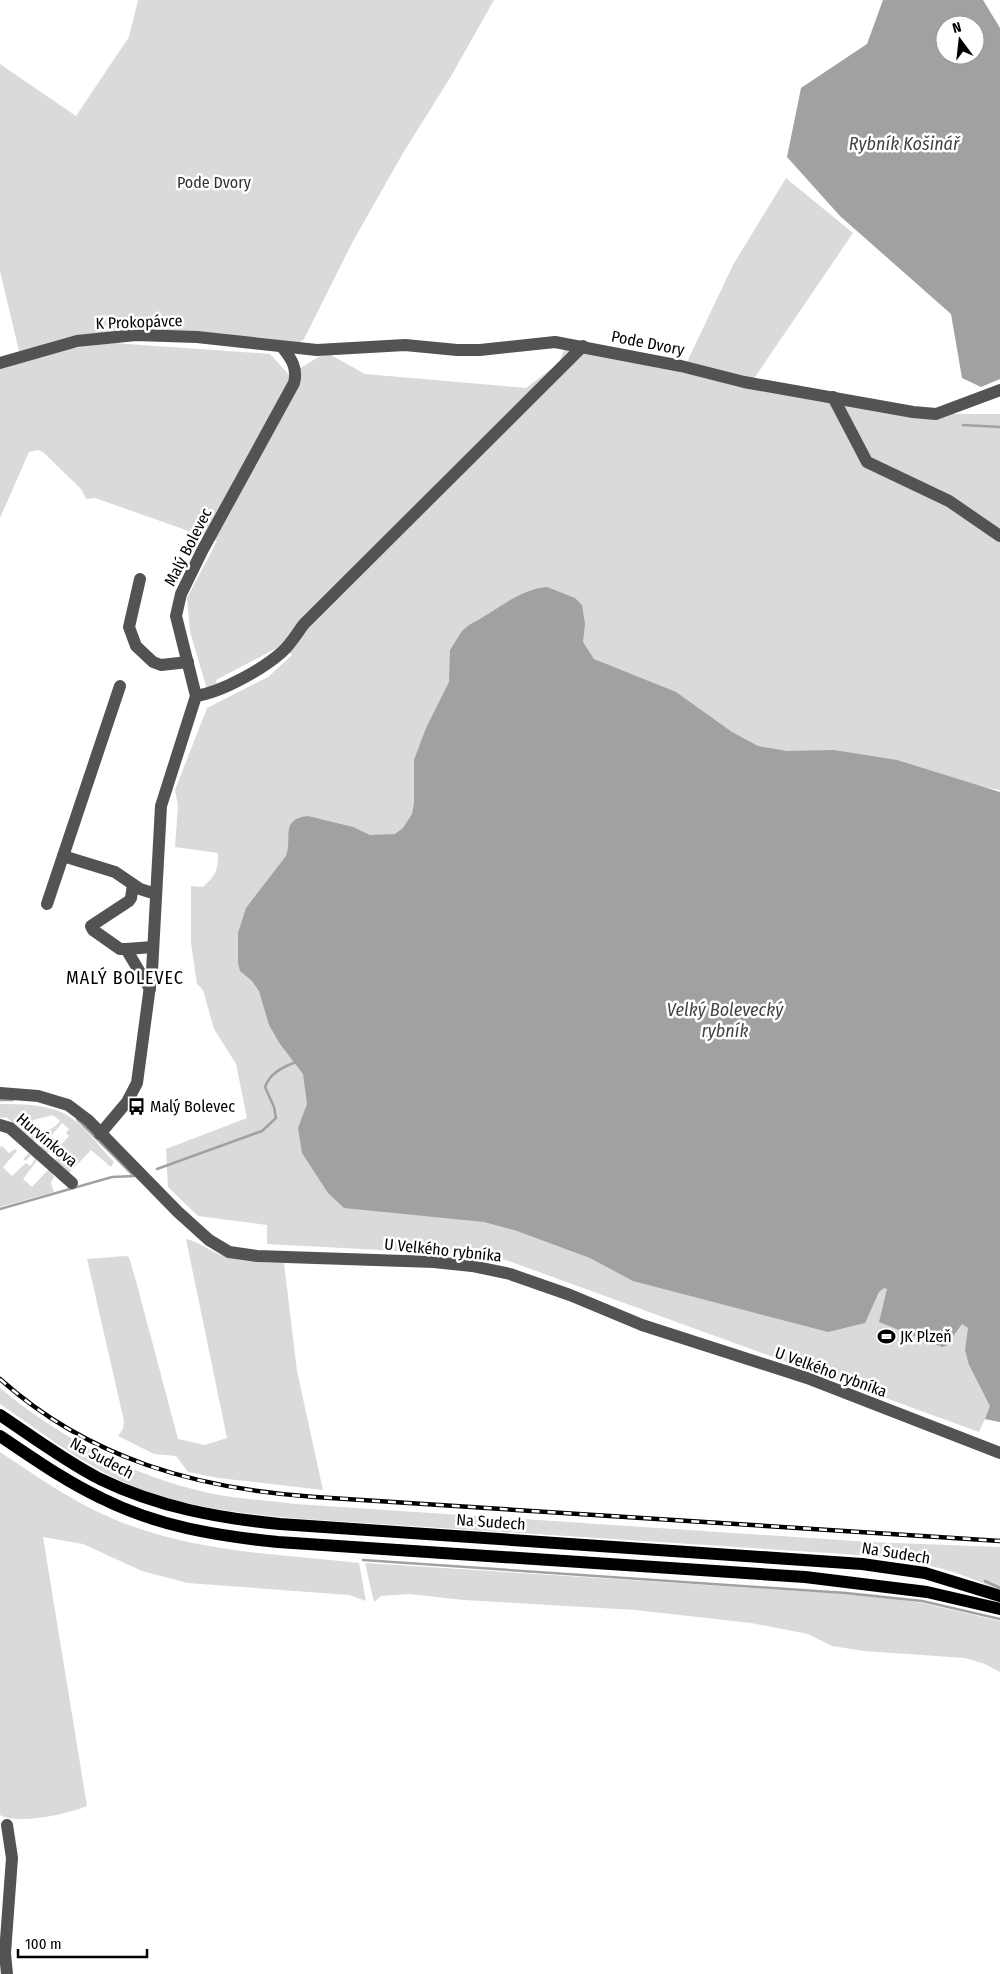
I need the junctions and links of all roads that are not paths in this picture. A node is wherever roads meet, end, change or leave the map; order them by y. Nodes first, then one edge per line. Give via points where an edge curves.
1 (583, 346) junction
2 (282, 347) junction
3 (0, 363) edge
4 (1000, 390) edge
5 (833, 398) junction
6 (1000, 536) edge
7 (140, 579) dead end
8 (188, 662) junction
9 (120, 686) dead end
10 (196, 696) junction
11 (63, 856) junction
12 (133, 885) junction
13 (156, 894) junction
14 (47, 904) dead end
15 (153, 948) junction
16 (126, 949) junction
17 (150, 990) junction
18 (0, 1093) edge
19 (0, 1124) edge
20 (100, 1134) junction
21 (72, 1182) dead end
22 (0, 1415) edge
23 (0, 1436) edge
24 (1000, 1453) edge
25 (1000, 1596) edge
26 (1000, 1609) edge
27 (3, 1826) edge
28 (7, 1974) edge

1 - 2 street, Pode Dvory via 555,342 472,350 405,345 317,350
1 - 5 street, Pode Dvory
1 - 10 street via 304,624 283,651 214,693
2 - 3 street, K Prokopávce via 197,337 136,335 77,341
2 - 8 street, Malý Bolevec via 293,363 294,382 202,550 178,604 176,616
4 - 5 street, Pode Dvory via 936,414
5 - 6 street via 867,462 949,501
7 - 8 street via 129,627 136,646 161,665
8 - 10 street, Malý Bolevec
9 - 11 street
10 - 13 street via 161,806
11 - 12 street via 115,872
11 - 14 street
12 - 13 street
12 - 16 street via 132,898 91,926 92,930 120,949
13 - 15 street
15 - 16 street
15 - 17 street
16 - 17 street
17 - 20 street via 137,1083 127,1102
18 - 20 street, U Velkého rybníka via 55,1100 74,1110
19 - 21 street, Hurvínkova via 10,1128
20 - 24 street, U Velkého rybníka via 178,1212 209,1240 229,1252 434,1262 510,1274 642,1325 807,1378
22 - 25 main road, Na Sudech via 79,1467 119,1488 161,1504 224,1518 298,1526 862,1564 925,1573
23 - 26 main road, Na Sudech via 101,1499 157,1521 207,1533 278,1542 805,1577 926,1592
27 - 28 street via 12,1858 5,1953

